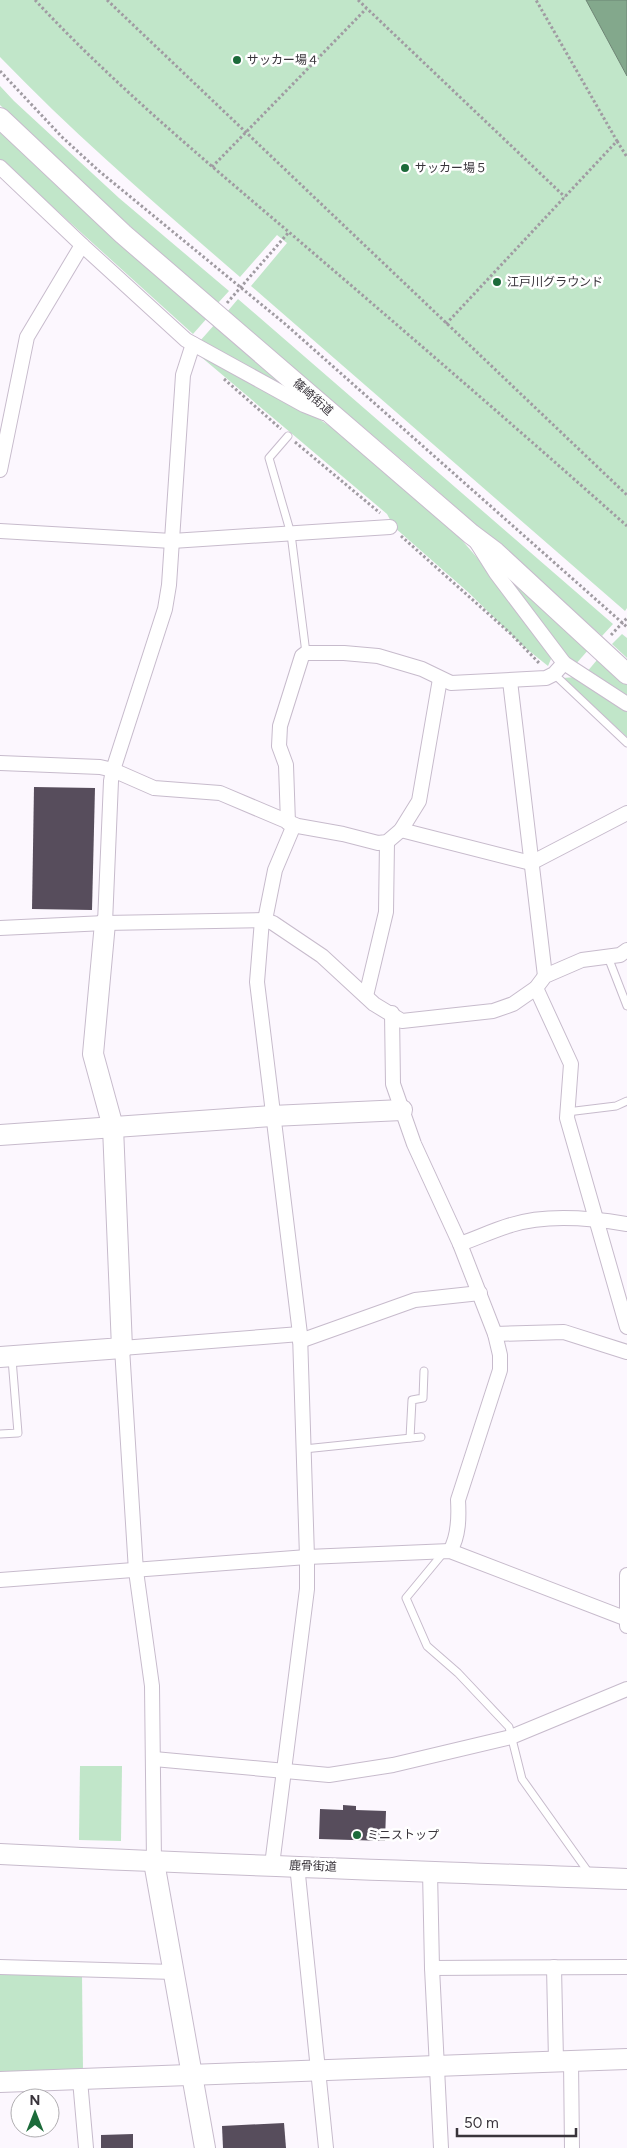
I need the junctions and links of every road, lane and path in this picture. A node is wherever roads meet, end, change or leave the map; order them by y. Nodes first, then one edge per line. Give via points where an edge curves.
1 (35, 0) edge
2 (107, 0) edge
3 (358, 0) edge
4 (536, 0) edge
5 (366, 8) junction
6 (0, 71) edge
7 (0, 118) edge
8 (245, 132) junction
9 (617, 141) junction
10 (627, 157) edge
11 (0, 167) edge
12 (212, 167) junction
13 (565, 197) junction
14 (290, 232) junction
15 (82, 245) junction
16 (241, 289) junction
17 (234, 295) dead end
18 (446, 324) junction
19 (193, 344) junction
20 (218, 374) dead end
21 (341, 420) junction
22 (288, 436) junction
23 (0, 470) edge
24 (627, 496) edge
25 (627, 526) edge
26 (390, 527) junction
27 (0, 530) edge
28 (291, 534) junction
29 (471, 534) junction
30 (172, 541) junction
31 (627, 618) edge
32 (622, 623) junction
33 (627, 627) edge
34 (616, 629) dead end
35 (306, 653) junction
36 (564, 663) junction
37 (550, 672) junction
38 (627, 674) edge
39 (440, 679) junction
40 (510, 681) junction
41 (627, 704) edge
42 (627, 743) edge
43 (0, 763) edge
44 (112, 770) junction
45 (627, 813) edge
46 (291, 824) junction
47 (401, 830) junction
48 (387, 842) junction
49 (531, 863) junction
50 (263, 920) junction
51 (105, 923) junction
52 (0, 928) edge
53 (627, 950) edge
54 (608, 957) junction
55 (545, 976) junction
56 (536, 988) junction
57 (366, 996) junction
58 (627, 1006) edge
59 (392, 1013) junction
60 (627, 1101) edge
61 (402, 1110) junction
62 (567, 1112) junction
63 (272, 1116) junction
64 (113, 1127) junction
65 (0, 1135) edge
66 (597, 1219) junction
67 (627, 1224) edge
68 (460, 1244) junction
69 (480, 1293) junction
70 (627, 1327) edge
71 (495, 1334) junction
72 (300, 1337) junction
73 (122, 1348) junction
74 (627, 1352) edge
75 (6, 1356) edge
76 (424, 1371) dead end
77 (0, 1434) edge
78 (421, 1437) dead end
79 (410, 1438) junction
80 (304, 1449) junction
81 (447, 1551) junction
82 (307, 1558) junction
83 (136, 1571) junction
84 (627, 1575) edge
85 (0, 1580) edge
86 (626, 1621) edge
87 (627, 1689) edge
88 (511, 1737) junction
89 (154, 1759) junction
90 (283, 1770) junction
91 (0, 1854) edge
92 (154, 1862) junction
93 (272, 1865) junction
94 (297, 1866) junction
95 (430, 1871) junction
96 (592, 1877) junction
97 (627, 1879) edge
98 (0, 1967) edge
99 (554, 1967) junction
100 (627, 1967) edge
101 (432, 1968) junction
102 (174, 1972) junction
103 (627, 2059) edge
104 (563, 2061) junction
105 (437, 2065) junction
106 (319, 2071) junction
107 (191, 2075) junction
108 (80, 2080) junction
109 (0, 2082) edge
110 (86, 2148) edge
111 (205, 2148) edge
112 (326, 2148) edge
113 (441, 2148) edge
114 (572, 2148) edge

1 - 12 path via 125,91
2 - 8 path
3 - 5 path
4 - 9 path
5 - 8 path
5 - 13 path
6 - 16 path via 80,154
7 - 21 street, 篠崎街道 via 123,234
8 - 12 path
8 - 18 path
9 - 10 path
9 - 13 path
11 - 15 street
12 - 14 path
13 - 18 path
14 - 16 path
14 - 25 path
15 - 19 street
15 - 23 street via 27,337
16 - 17 path
16 - 32 path via 284,323
18 - 24 path
19 - 21 street via 304,405
19 - 30 street via 183,375
20 - 22 path
21 - 29 street, 篠崎街道
22 - 26 path via 348,484 388,520
22 - 28 lane via 269,458
26 - 28 street
26 - 37 path via 471,597
27 - 30 street
28 - 30 street
28 - 35 lane
29 - 36 street via 496,573
29 - 38 street, 篠崎街道 via 495,552
30 - 44 street via 165,609
31 - 32 path
32 - 33 path
32 - 34 path
35 - 39 street via 378,656 422,669
35 - 46 street via 302,656 280,726 279,746 286,766
36 - 37 street
36 - 41 street
37 - 40 street via 546,678
37 - 42 lane
39 - 40 street via 451,683
39 - 47 street via 419,801
40 - 49 street
43 - 44 street
44 - 46 street via 154,788 220,793
44 - 51 street
45 - 49 street
46 - 48 street via 378,843
46 - 50 street
47 - 48 street
47 - 49 street
48 - 57 street via 386,912
49 - 55 street
50 - 51 street
50 - 57 street via 273,922 322,956
50 - 63 street via 257,982
51 - 52 street
51 - 64 street via 93,1054
53 - 54 street
54 - 55 street via 582,960
54 - 58 lane
55 - 56 street
56 - 59 street via 513,1004 493,1012 402,1021
56 - 62 street via 571,1064
57 - 59 street
59 - 61 street via 392,1084
60 - 62 lane via 616,1106
61 - 63 street
61 - 68 street
62 - 66 street
63 - 64 street
63 - 72 street
64 - 65 street
64 - 73 street
66 - 67 street
66 - 68 street via 534,1220 512,1224
66 - 70 street
68 - 69 street
69 - 71 street
69 - 72 street via 415,1300
71 - 74 street via 564,1332
71 - 81 street via 500,1370 458,1500 459,1518 454,1544
72 - 73 street
72 - 80 street
73 - 75 street
73 - 83 street
75 - 77 lane via 18,1433
76 - 79 lane via 423,1398 412,1400
78 - 79 lane
79 - 80 lane
80 - 82 street
81 - 82 street
81 - 86 street
81 - 88 lane via 406,1598 427,1646 458,1673 509,1727
82 - 83 street
82 - 90 street via 307,1589
83 - 85 street
83 - 89 street via 152,1686
84 - 86 street
87 - 88 street
88 - 90 street via 393,1765 329,1775
88 - 96 lane via 522,1779
89 - 90 street
89 - 92 street
90 - 93 street
91 - 92 street, 鹿骨街道
92 - 93 street, 鹿骨街道
92 - 102 street
93 - 94 street, 鹿骨街道
94 - 95 street, 鹿骨街道
94 - 106 street
95 - 96 street, 鹿骨街道
95 - 101 street
96 - 97 street, 鹿骨街道
98 - 102 street
99 - 100 street
99 - 101 street
99 - 104 street
101 - 105 street
102 - 107 street
103 - 104 street
104 - 105 street
104 - 114 street
105 - 106 street
105 - 113 street
106 - 107 street
106 - 112 street
107 - 108 street
107 - 111 street
108 - 109 street
108 - 110 street

